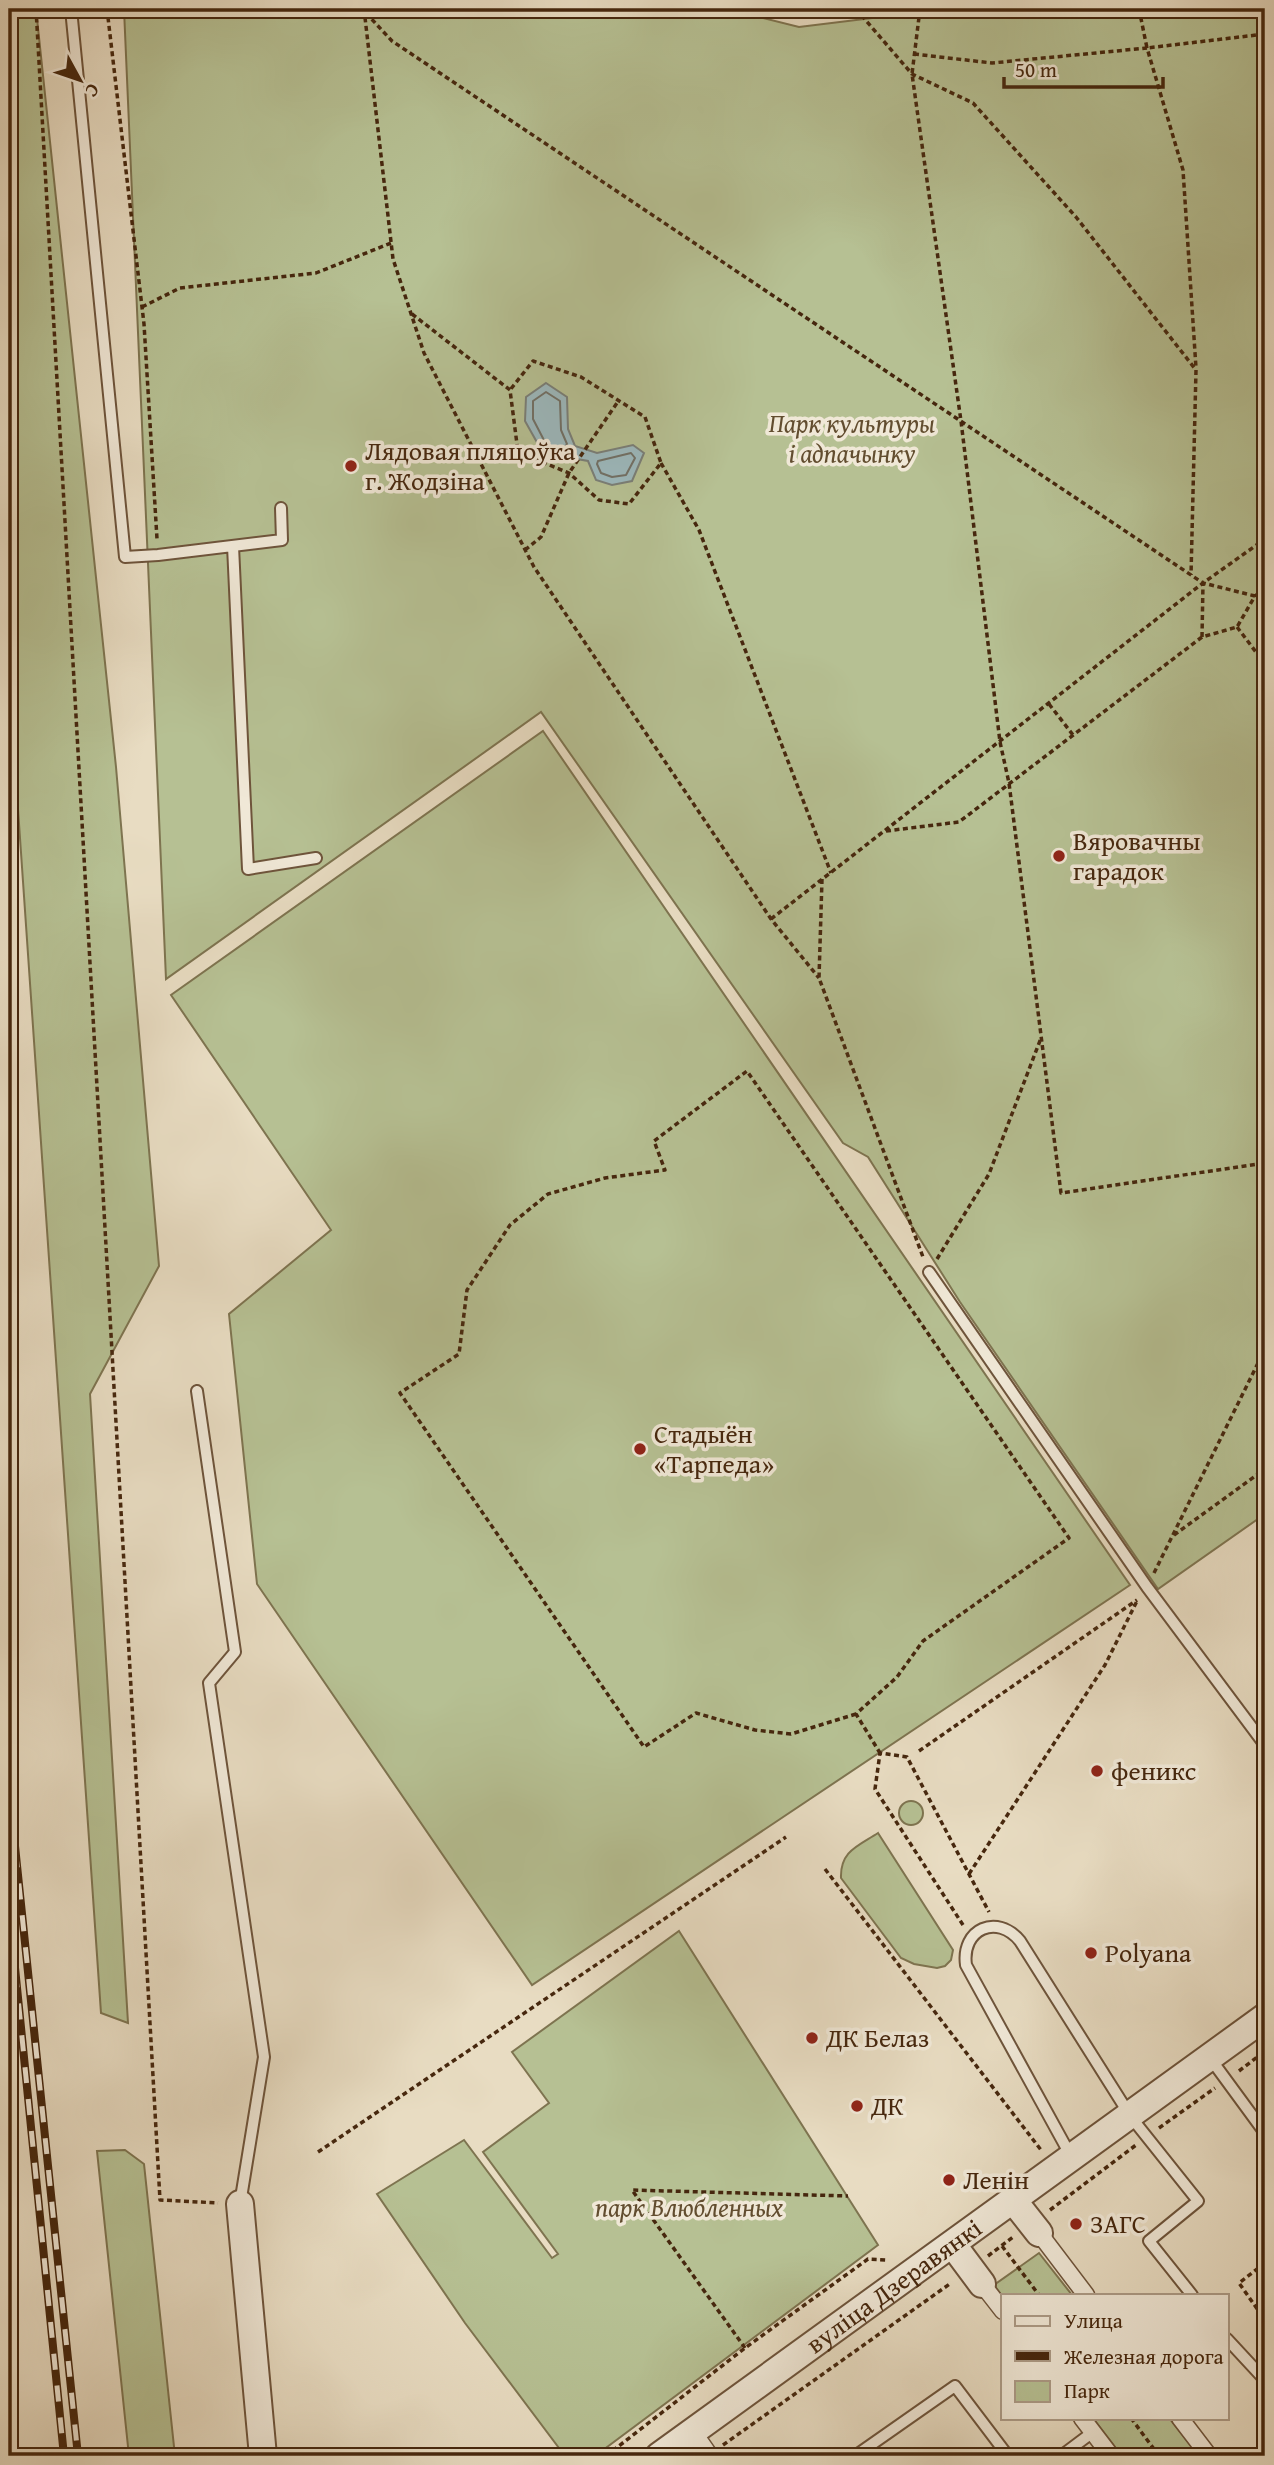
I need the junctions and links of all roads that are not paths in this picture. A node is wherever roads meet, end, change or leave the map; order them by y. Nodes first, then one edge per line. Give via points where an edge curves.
1 (71, 9) edge
2 (282, 508) dead end
3 (233, 546) junction
4 (316, 858) dead end
5 (929, 1272) road end
6 (197, 1391) dead end
7 (1265, 1745) edge
8 (1265, 2017) edge
9 (1210, 2058) junction
10 (1131, 2116) junction
11 (1265, 2133) edge
12 (1067, 2148) junction
13 (1013, 2200) junction
14 (240, 2204) joint
15 (1039, 2233) joint
16 (953, 2245) junction
17 (982, 2284) joint
18 (1085, 2294) edge
19 (1191, 2294) edge
20 (1001, 2308) edge
21 (1228, 2340) edge
22 (1265, 2380) edge
23 (1084, 2420) edge
24 (1182, 2420) edge
25 (1093, 2432) junction
26 (691, 2433) junction
27 (263, 2456) edge
28 (659, 2456) edge
29 (707, 2456) edge
30 (855, 2456) edge
31 (1008, 2456) edge
32 (1061, 2456) edge
33 (1111, 2456) edge
34 (1209, 2456) edge

1 - 3 lane via 125,557
2 - 3 lane via 282,540
3 - 4 lane via 247,869
5 - 7 lane via 1147,1587
6 - 14 lane via 235,1652 209,1682 264,2057
8 - 9 street, вуліца Дзеравянкі
9 - 10 street, вуліца Дзеравянкі
9 - 11 lane
10 - 12 street, вуліца Дзеравянкі
10 - 12 lane via 1014,1933 996,1926 979,1931 971,1937 966,1965
10 - 19 lane via 1198,2201 1149,2241
12 - 13 street, вуліца Дзеравянкі
13 - 15 street
13 - 16 street, вуліца Дзеравянкі
14 - 27 street
15 - 18 street
16 - 17 street
16 - 26 street, вуліца Дзеравянкі
17 - 20 street
21 - 22 lane
23 - 25 street
24 - 34 street
25 - 32 lane
25 - 33 street
26 - 28 street, вуліца Дзеравянкі
26 - 29 street
30 - 31 lane via 955,2386

